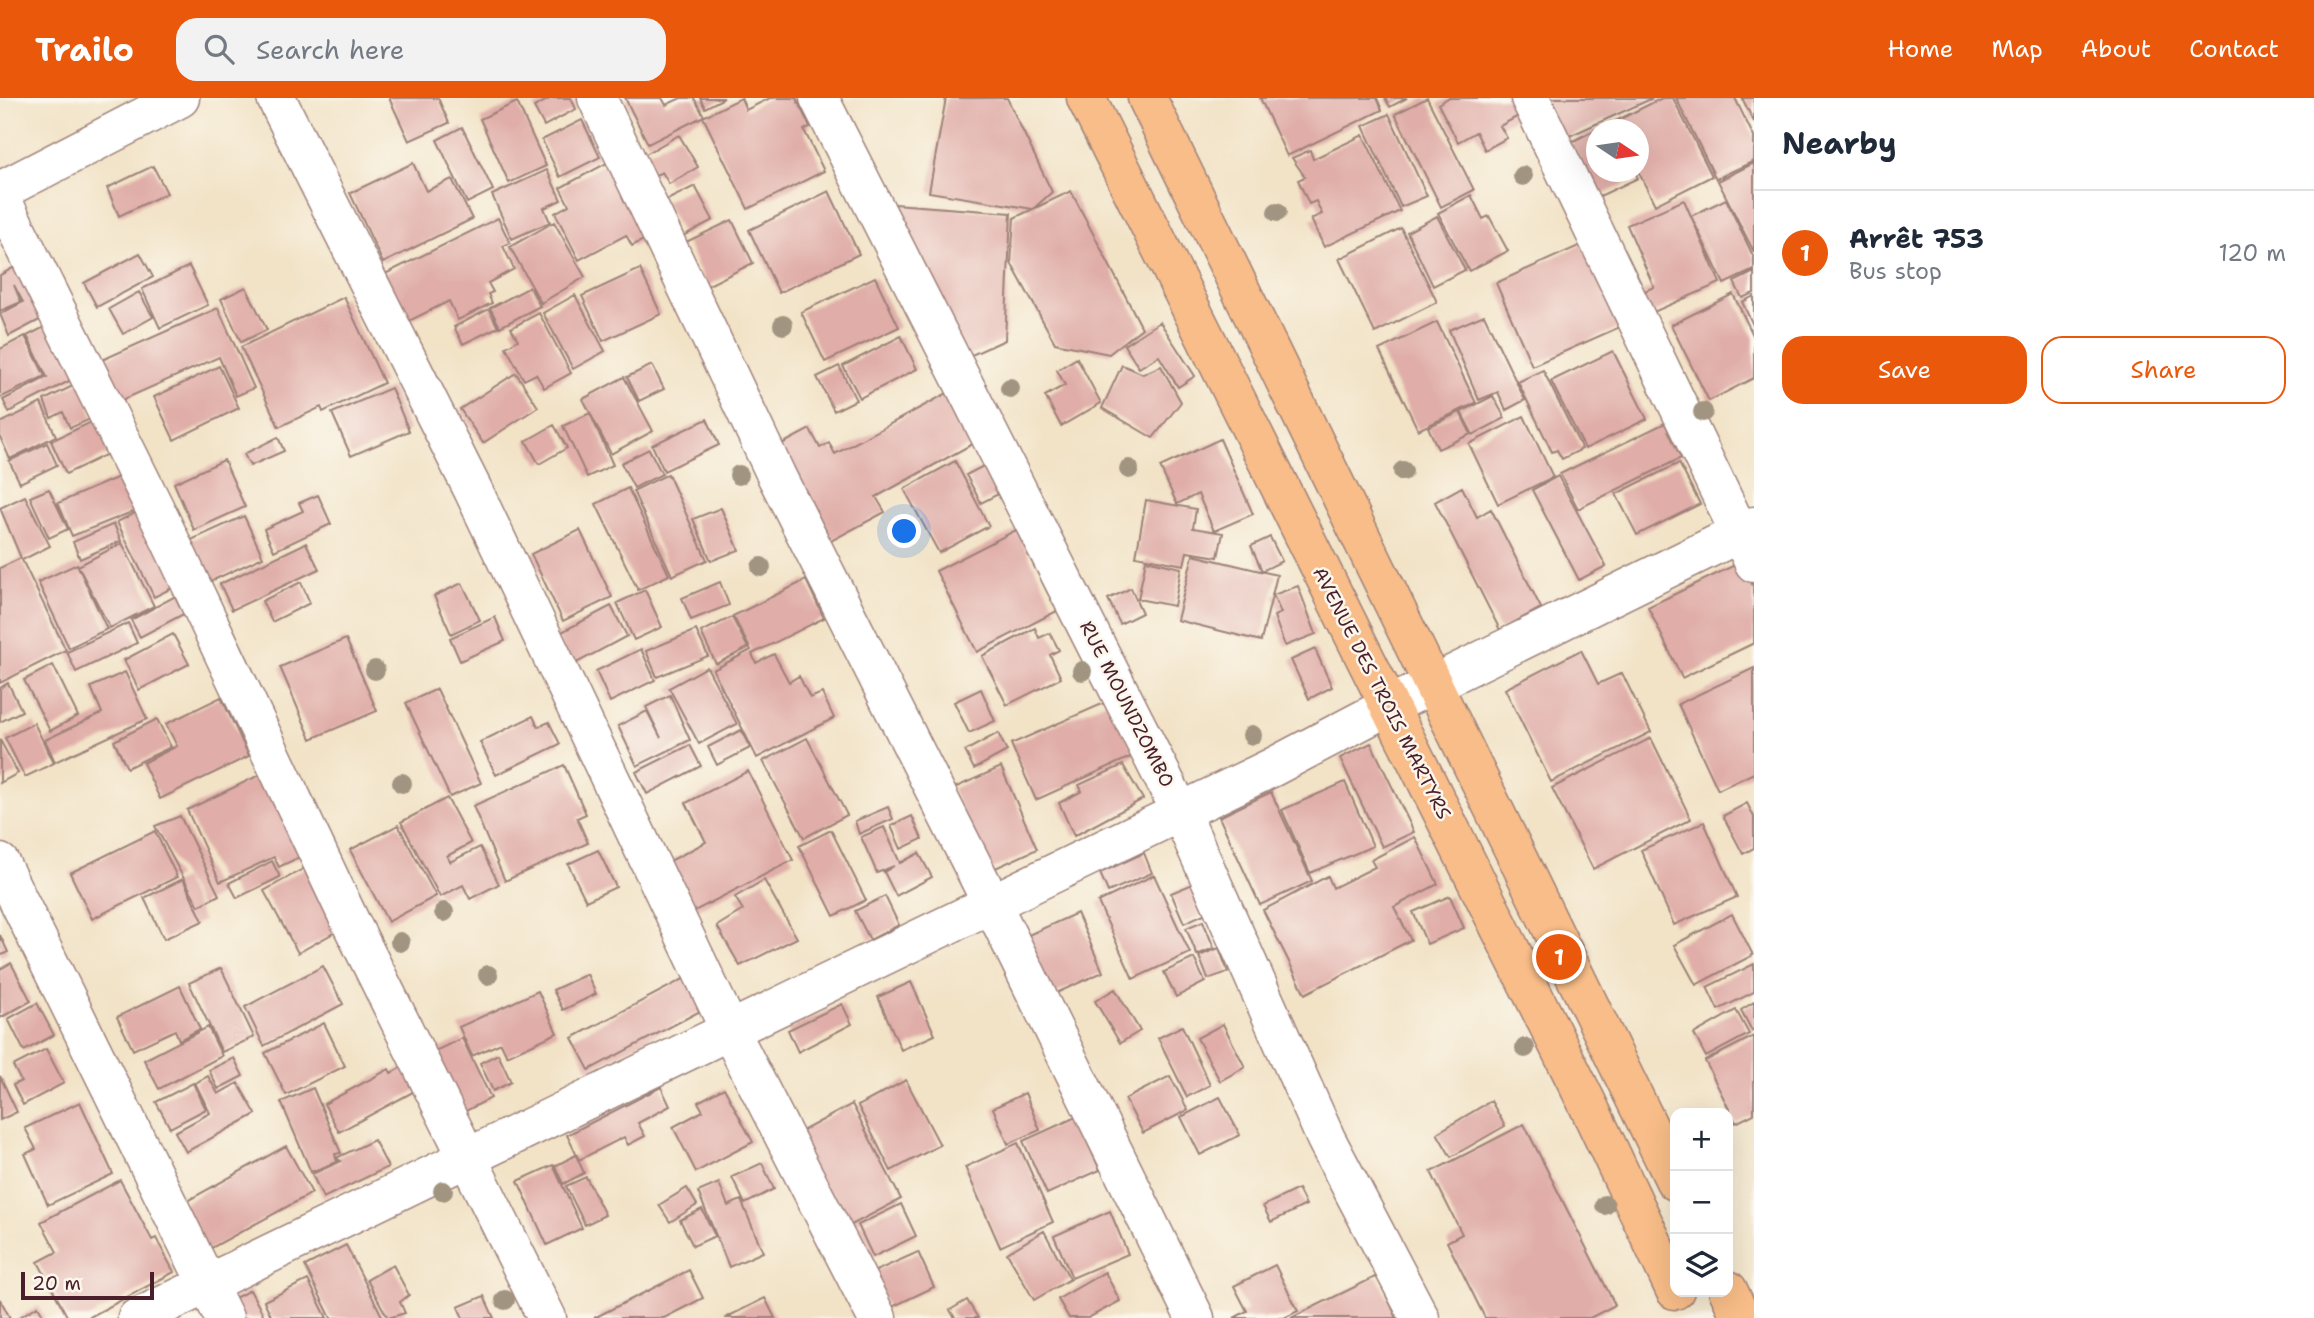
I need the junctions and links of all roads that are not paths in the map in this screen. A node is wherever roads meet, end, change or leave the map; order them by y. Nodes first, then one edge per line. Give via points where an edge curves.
1 (180, 98) edge
2 (276, 98) edge
3 (597, 98) edge
4 (819, 98) edge
5 (1086, 98) edge
6 (1147, 98) edge
7 (1530, 98) edge
8 (0, 194) edge
9 (1749, 541) edge
10 (1433, 687) junction
11 (1389, 706) junction
12 (1180, 811) junction
13 (0, 863) edge
14 (992, 904) junction
15 (730, 1031) junction
16 (467, 1156) junction
17 (1670, 1171) edge
18 (1670, 1278) edge
19 (206, 1283) junction
20 (1679, 1297) edge
21 (1731, 1297) edge
22 (137, 1318) edge
23 (224, 1318) edge
24 (547, 1318) edge
25 (877, 1318) edge
26 (1195, 1318) edge
27 (1420, 1318) edge
28 (1688, 1318) edge
29 (1741, 1318) edge

1 - 8 street
2 - 15 street via 473,490
3 - 14 street via 777,477
4 - 12 street, RUE MOUNDZOMBO
5 - 11 main road, AVENUE DES TROIS MARTYRS
6 - 10 main road
7 - 9 street
8 - 16 street
9 - 10 street
10 - 11 street
10 - 17 main road
11 - 12 street
11 - 18 main road, AVENUE DES TROIS MARTYRS
12 - 14 street
12 - 27 street, RUE MOUNDZOMBO via 1326,1139
13 - 19 street
14 - 15 street
14 - 26 street
15 - 16 street
15 - 25 street
16 - 19 street
16 - 24 street
19 - 22 street
19 - 23 street
20 - 28 main road, AVENUE DES TROIS MARTYRS
21 - 29 main road

